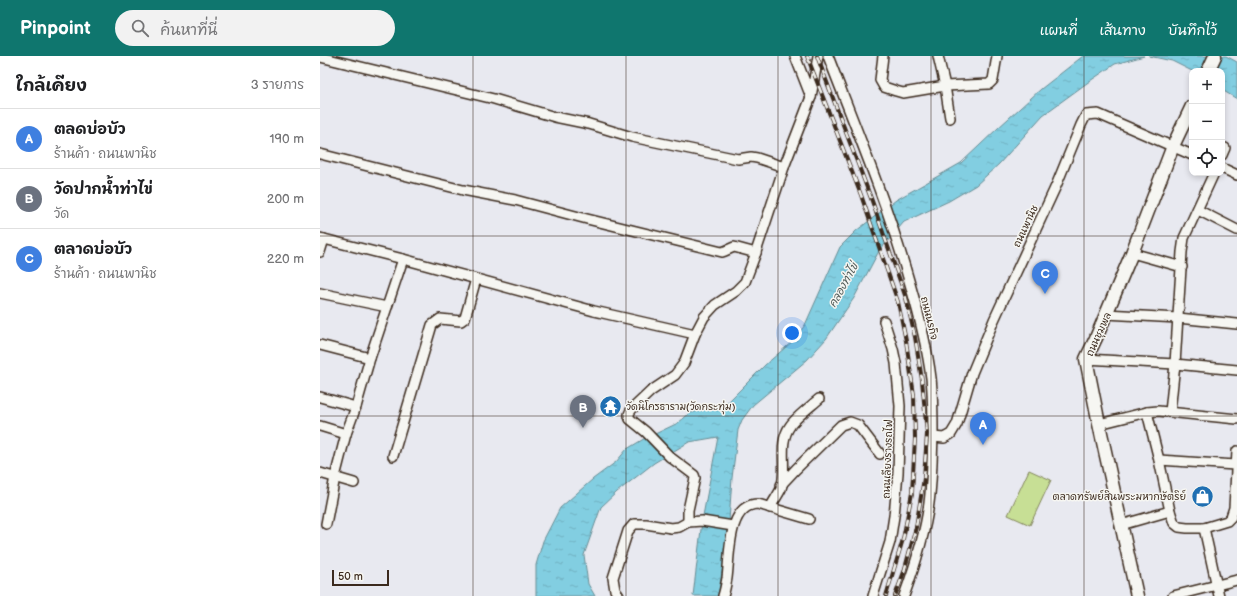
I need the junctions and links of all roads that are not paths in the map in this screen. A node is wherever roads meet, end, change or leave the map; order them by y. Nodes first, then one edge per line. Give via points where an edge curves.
1 (795, 56) edge
2 (818, 56) edge
3 (828, 56) edge
4 (883, 56) edge
5 (938, 56) edge
6 (997, 56) edge
7 (1215, 56) edge
8 (320, 57) edge
9 (1209, 68) edge
10 (945, 86) junction
11 (811, 97) junction
12 (1189, 112) edge
13 (950, 118) dead end
14 (1173, 146) junction
15 (320, 154) edge
16 (1189, 154) edge
17 (784, 167) junction
18 (1225, 169) edge
19 (1237, 175) edge
20 (1213, 176) edge
21 (1198, 210) junction
22 (1237, 230) edge
23 (322, 238) edge
24 (320, 252) edge
25 (756, 253) junction
26 (1132, 253) junction
27 (403, 259) junction
28 (1182, 267) junction
29 (476, 279) junction
30 (320, 293) edge
31 (387, 307) junction
32 (1106, 314) junction
33 (1178, 318) junction
34 (884, 321) dead end
35 (1237, 324) edge
36 (695, 334) junction
37 (320, 345) edge
38 (370, 358) junction
39 (1086, 360) junction
40 (1174, 364) junction
41 (1237, 370) edge
42 (320, 397) edge
43 (819, 398) dead end
44 (356, 407) junction
45 (1147, 412) junction
46 (1170, 412) junction
47 (1237, 419) edge
48 (1099, 424) junction
49 (320, 426) edge
50 (346, 434) junction
51 (933, 437) junction
52 (1237, 451) edge
53 (880, 454) dead end
54 (393, 456) dead end
55 (1159, 460) junction
56 (1235, 465) junction
57 (320, 473) edge
58 (335, 477) junction
59 (354, 483) dead end
60 (781, 486) junction
61 (770, 508) junction
62 (1170, 511) junction
63 (809, 519) dead end
64 (688, 522) junction
65 (326, 524) dead end
66 (1121, 524) junction
67 (733, 526) junction
68 (1204, 528) junction
69 (1237, 580) edge
70 (1216, 585) junction
71 (619, 596) edge
72 (723, 596) edge
73 (872, 596) edge
74 (904, 596) edge
75 (1137, 596) edge
76 (1173, 596) edge
77 (1219, 596) edge

1 - 11 street
2 - 11 street
3 - 51 street, ถนนนรกิจ via 882,196 918,312 931,380
4 - 10 street via 880,80 884,87 903,93
5 - 10 street
6 - 10 street via 993,80 989,84
7 - 9 main road
8 - 17 street via 494,99 632,137 738,159 757,158
10 - 13 street
11 - 17 street
12 - 14 main road, ถนนชุมพล
14 - 16 street, ถนนพานิช
14 - 26 main road, ถนนชุมพล
14 - 51 street, ถนนพานิช via 1098,114 1086,115 994,320 972,373 957,424 952,434 944,438
15 - 25 street via 722,252 734,247
17 - 25 street
18 - 19 street
20 - 21 street
21 - 22 street
21 - 28 street via 1184,238
23 - 24 street
23 - 27 street
25 - 36 street via 745,282 715,304
26 - 28 street
26 - 32 main road, ถนนชุมพล
27 - 29 street
27 - 31 street
28 - 33 street
29 - 36 street via 594,311
29 - 54 street via 465,318 457,322 440,319 432,325
30 - 31 street
31 - 38 street
32 - 33 street
32 - 39 main road, ถนนชุมพล
33 - 35 street
33 - 40 street
34 - 73 street, ถนนเลียงรางรถไฟ via 896,362 900,406 898,473 890,542
36 - 64 street via 684,363 675,375 651,391 632,409 629,416 670,457 694,475
37 - 38 street
38 - 44 street
39 - 40 street
39 - 48 main road, ถนนชุมพล
40 - 41 street
40 - 46 street
42 - 44 street
43 - 60 street via 790,425 785,435
44 - 50 street
45 - 46 street
45 - 48 street
45 - 55 street
46 - 47 street
48 - 66 main road, ถนนชุมพล
49 - 50 street
50 - 58 street
51 - 74 street, ถนนนรกิจ via 929,503 921,546
52 - 56 street
53 - 60 street via 858,425 850,422 841,425
55 - 56 street
55 - 62 street
56 - 68 street via 1234,508 1231,516 1227,521
57 - 58 street
58 - 59 street
58 - 65 street
60 - 61 street
61 - 63 street
61 - 67 street via 752,504 742,511
62 - 66 street
62 - 68 street via 1178,527
64 - 67 street via 702,521
64 - 71 street via 671,528 634,524 628,531 613,578
66 - 75 main road, ถนนชุมพล
67 - 72 street
68 - 70 street
69 - 70 street
70 - 76 street
70 - 77 street

